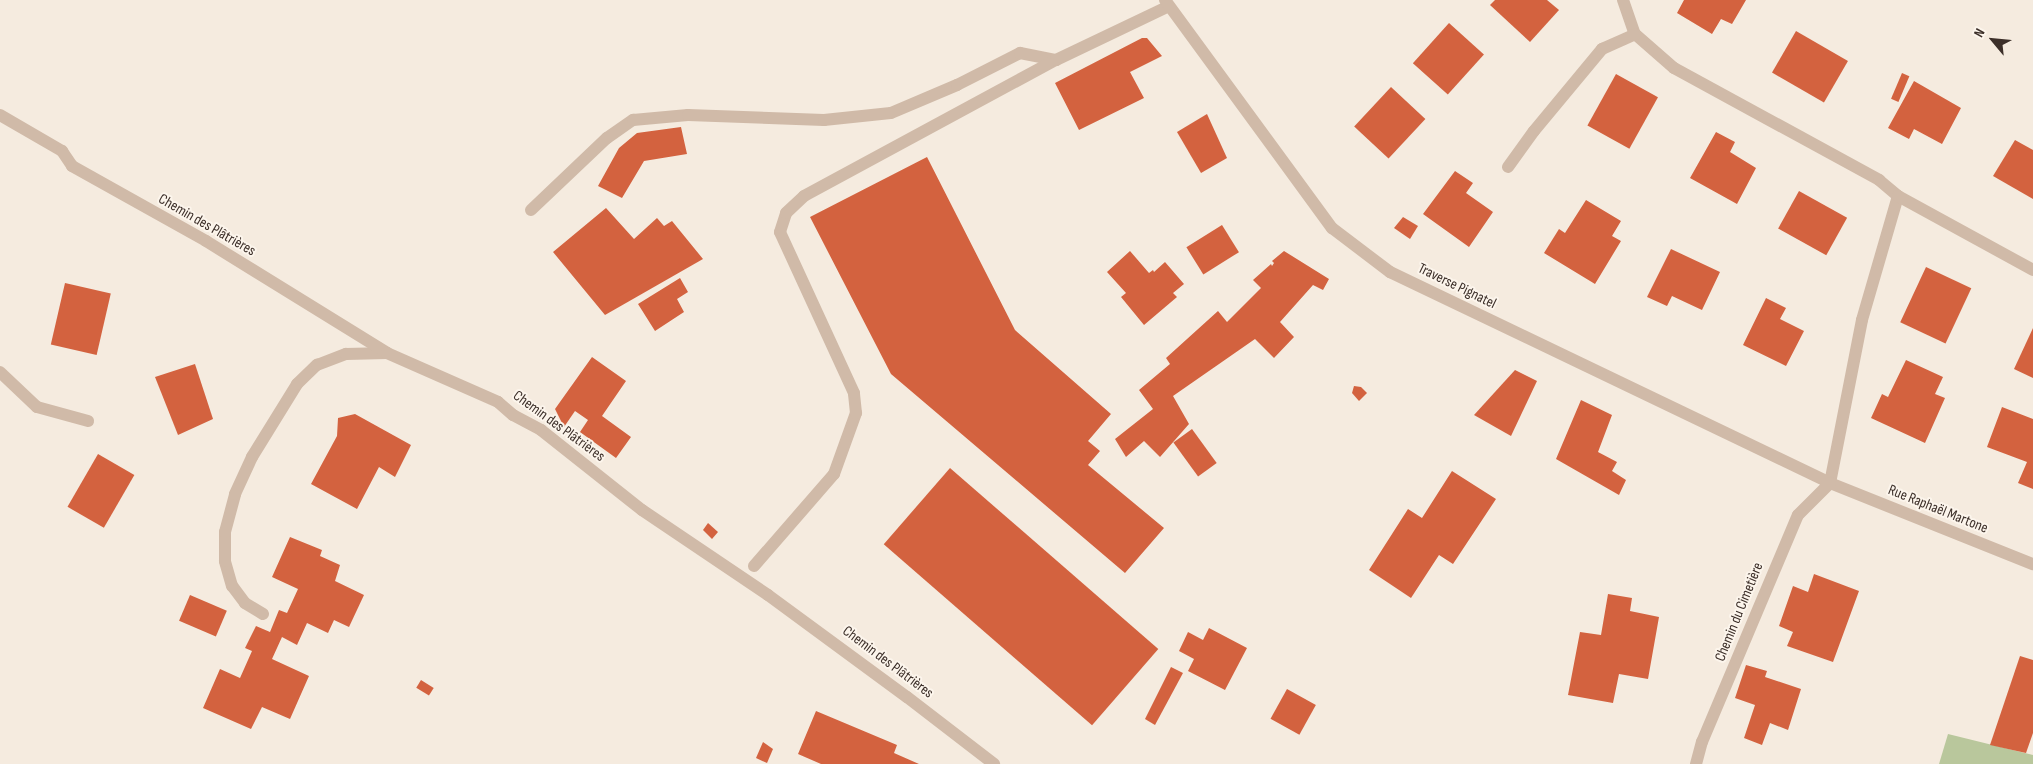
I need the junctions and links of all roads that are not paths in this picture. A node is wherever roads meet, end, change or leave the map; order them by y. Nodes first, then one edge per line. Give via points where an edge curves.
1 (1623, 0) edge
2 (1167, 3) edge
3 (1635, 34) junction
4 (1056, 60) junction
5 (0, 115) edge
6 (1508, 167) dead end
7 (1898, 196) junction
8 (531, 210) dead end
9 (2033, 270) edge
10 (387, 353) junction
11 (0, 372) edge
12 (88, 421) dead end
13 (1830, 483) junction
14 (2033, 564) edge
15 (754, 566) dead end
16 (263, 614) dead end
17 (994, 764) edge
18 (1696, 764) edge

1 - 3 street
2 - 4 street
2 - 13 street, Traverse Pignatel via 1332,228 1390,272
3 - 6 street via 1602,49
3 - 7 street via 1674,68 1879,180
4 - 8 street via 1020,53 891,113 824,120 688,115 634,120 607,138
4 - 15 street via 804,196 786,213 780,232 854,393 856,413 834,474
5 - 10 street, Chemin des Plâtrières via 62,151 72,166 206,242
7 - 9 street
7 - 13 street via 1862,320
10 - 16 street via 346,354 317,365 298,384 252,457 235,494 225,532 225,561 232,586 245,603
10 - 17 street, Chemin des Plâtrières via 498,402 513,415 541,430 642,510 768,595
11 - 12 street via 37,407
13 - 14 street, Rue Raphaël Martone
13 - 18 street, Chemin du Cimetière via 1798,515

